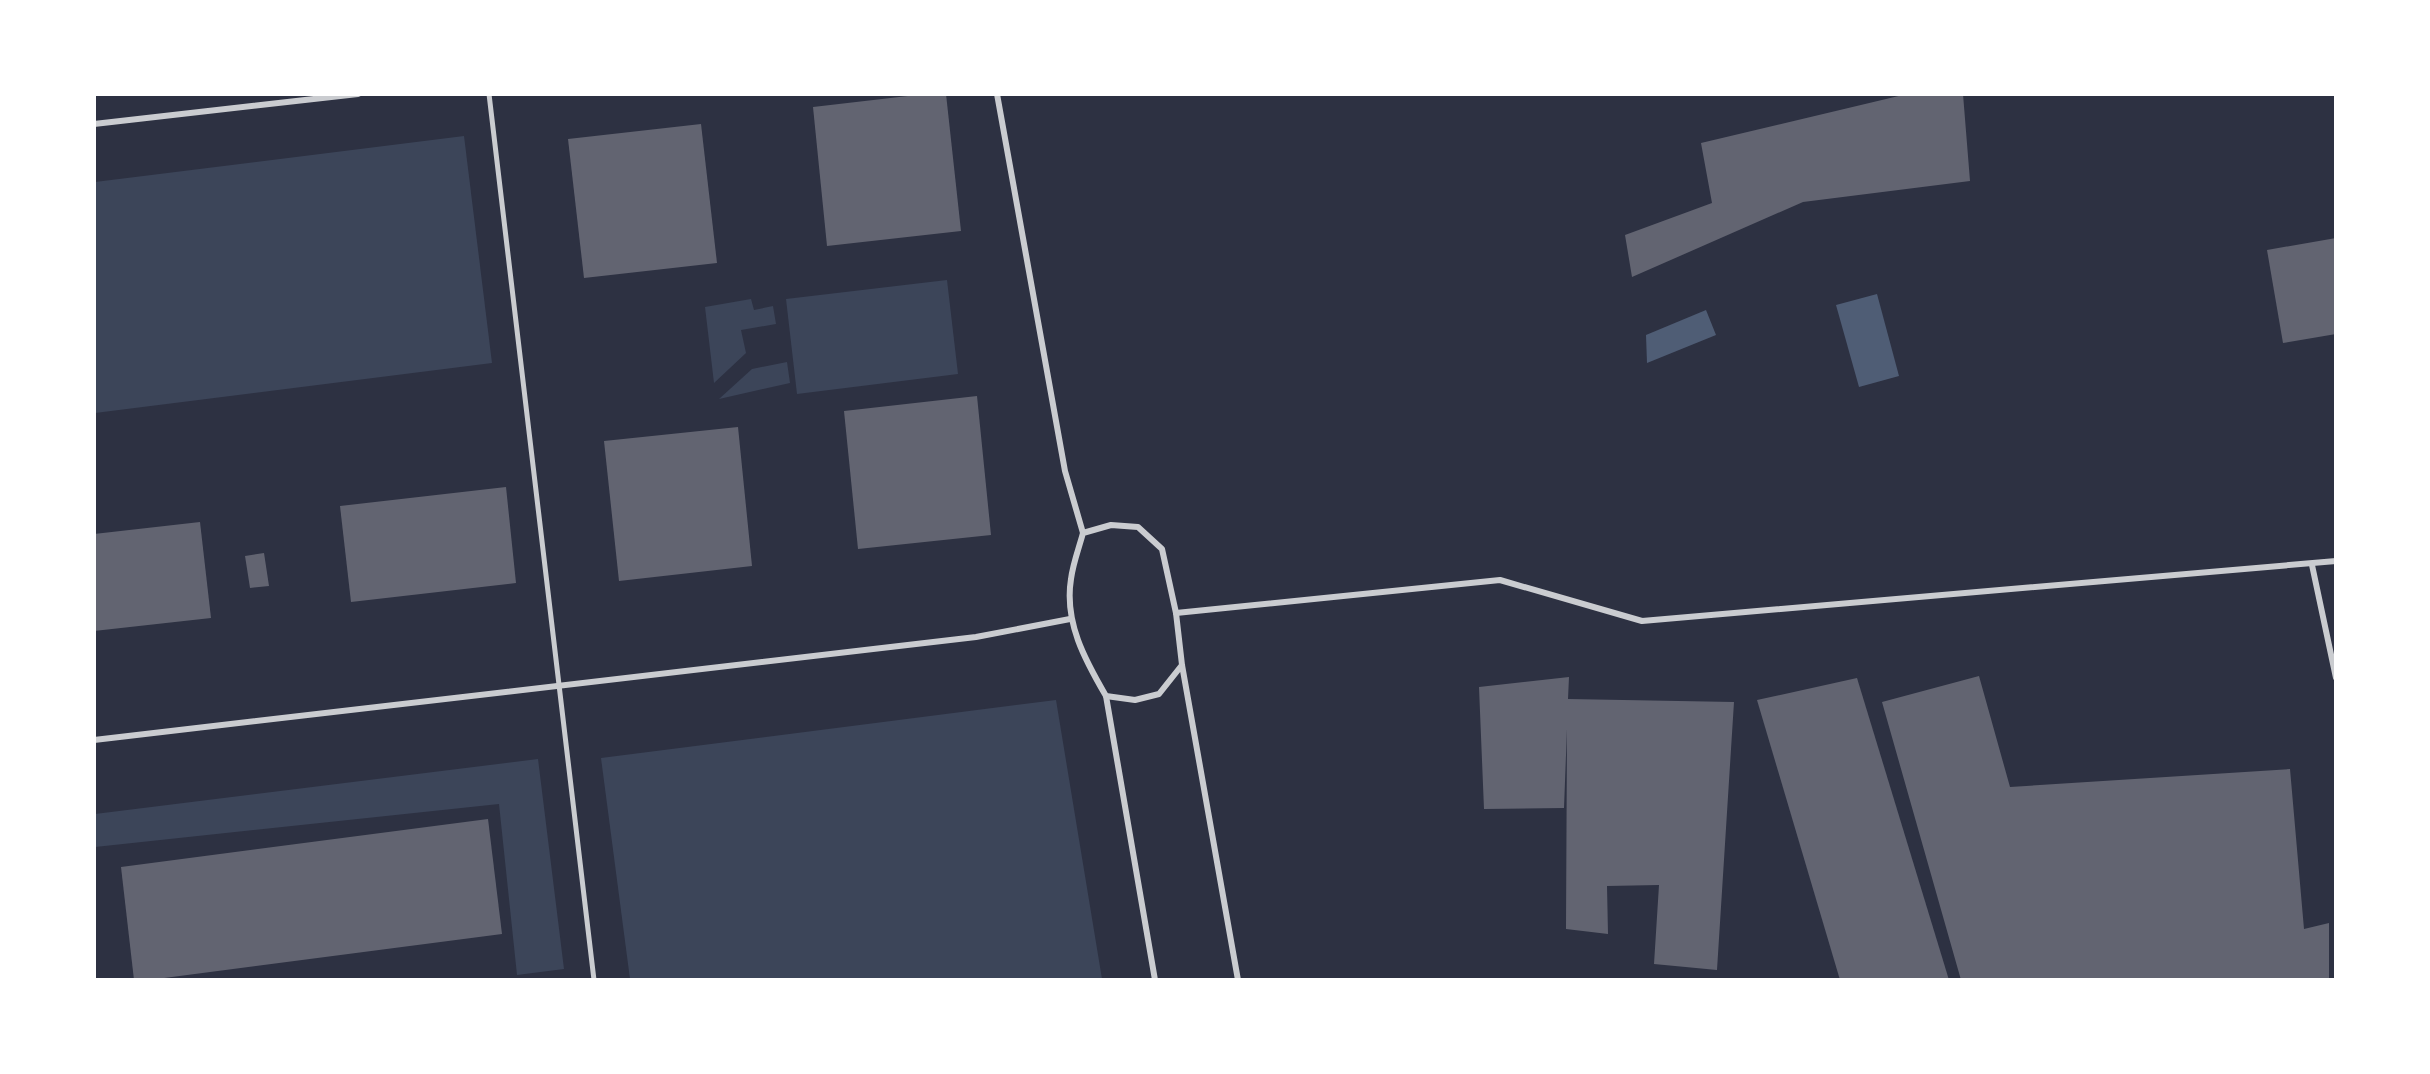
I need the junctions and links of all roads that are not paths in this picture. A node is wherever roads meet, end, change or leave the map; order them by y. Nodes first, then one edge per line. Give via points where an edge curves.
1 (358, 94) edge
2 (489, 94) edge
3 (997, 94) edge
4 (94, 124) edge
5 (1083, 533) junction
6 (2336, 561) edge
7 (2312, 565) junction
8 (1176, 613) junction
9 (1070, 618) junction
10 (1182, 665) junction
11 (2336, 678) edge
12 (560, 686) junction
13 (1106, 696) junction
14 (94, 740) edge
15 (594, 980) edge
16 (1155, 980) edge
17 (1238, 980) edge

1 - 4 street
2 - 12 street
3 - 5 street via 1065,471
5 - 8 street via 1111,525 1138,527 1162,549
5 - 9 street via 1071,579
6 - 7 street
7 - 8 street via 1642,621 1500,580
7 - 11 street
8 - 10 street
9 - 12 street via 976,637
9 - 13 street via 1085,661
10 - 13 street via 1159,694 1135,700
10 - 17 street
12 - 14 street
12 - 15 street
13 - 16 street

